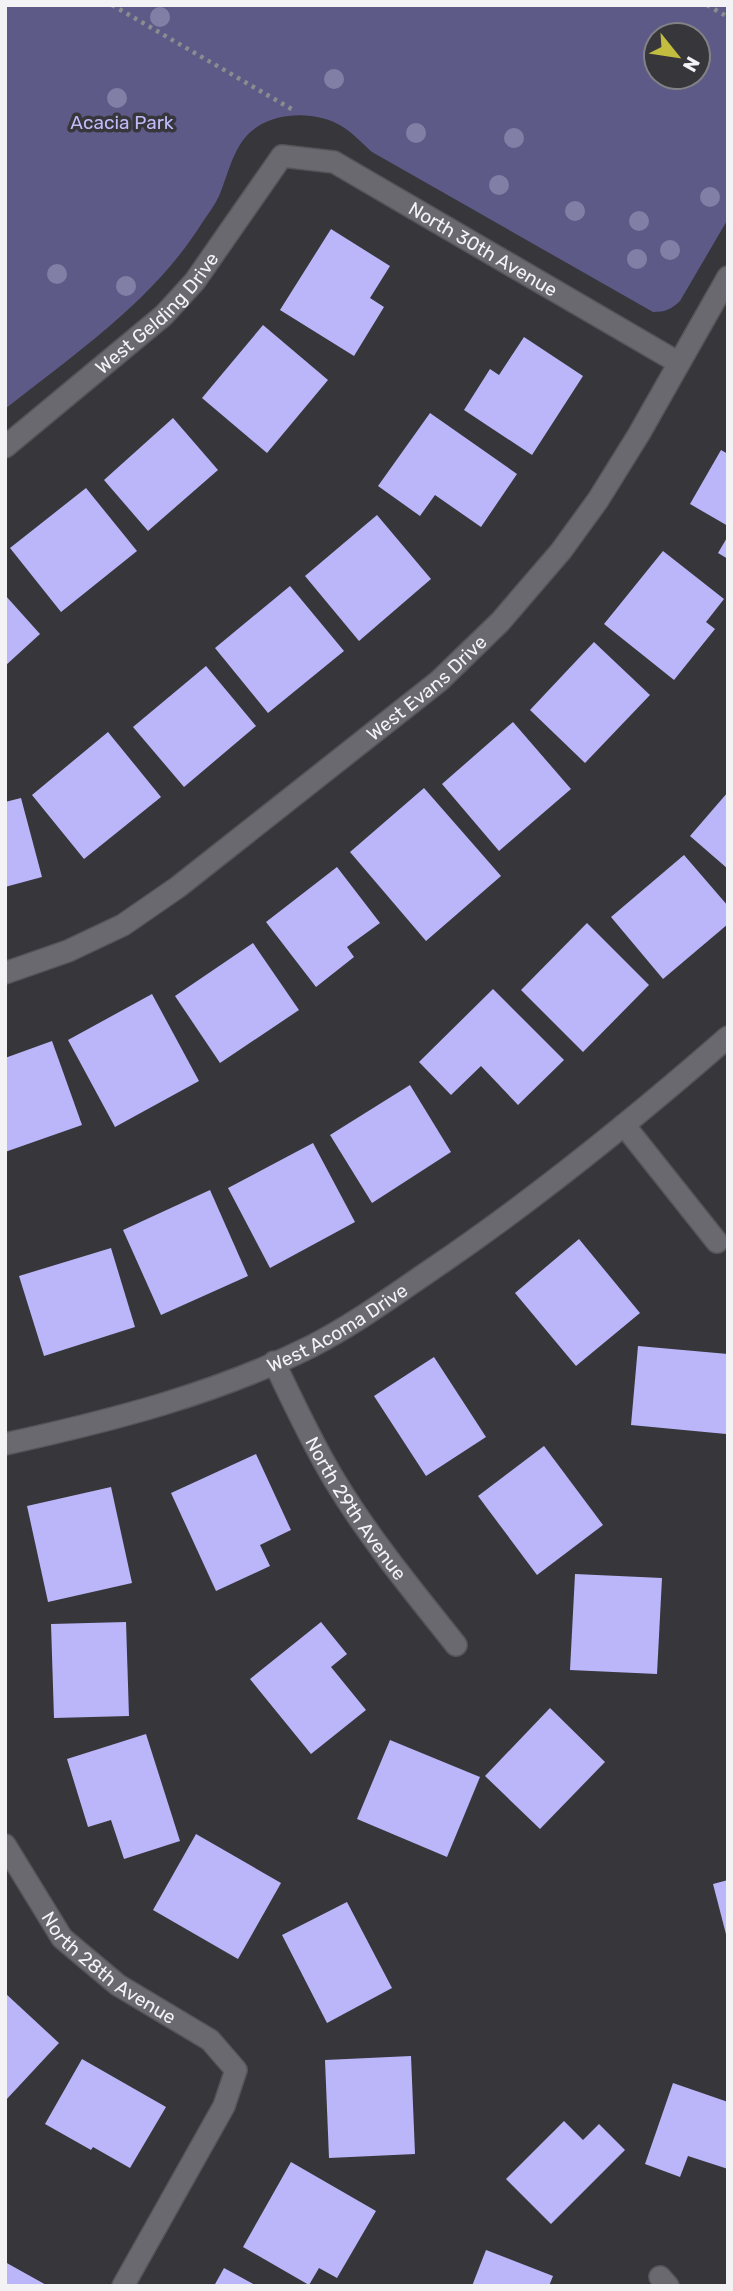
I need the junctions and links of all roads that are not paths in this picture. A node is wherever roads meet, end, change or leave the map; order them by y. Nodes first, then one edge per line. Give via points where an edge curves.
1 (282, 156) joint
2 (728, 277) edge
3 (679, 363) junction
4 (5, 447) edge
5 (5, 973) edge
6 (728, 1037) edge
7 (624, 1125) junction
8 (717, 1242) dead end
9 (274, 1362) junction
10 (5, 1444) edge
11 (456, 1645) dead end
12 (5, 1845) edge
13 (122, 2286) edge

1 - 3 street, North 30th Avenue via 334,162
1 - 4 street, West Gelding Drive via 195,281 164,316
2 - 3 street, West Evans Drive
3 - 5 street, West Evans Drive via 598,500 561,551 500,622 439,681 188,879 122,925 68,951
6 - 7 street, West Acoma Drive
7 - 8 street
7 - 9 street, West Acoma Drive via 466,1247 366,1314
9 - 10 street, West Acoma Drive via 187,1398
9 - 11 street, North 29th Avenue via 335,1482
12 - 13 street, North 28th Avenue via 62,1938 118,1985 210,2040 236,2070 224,2106

